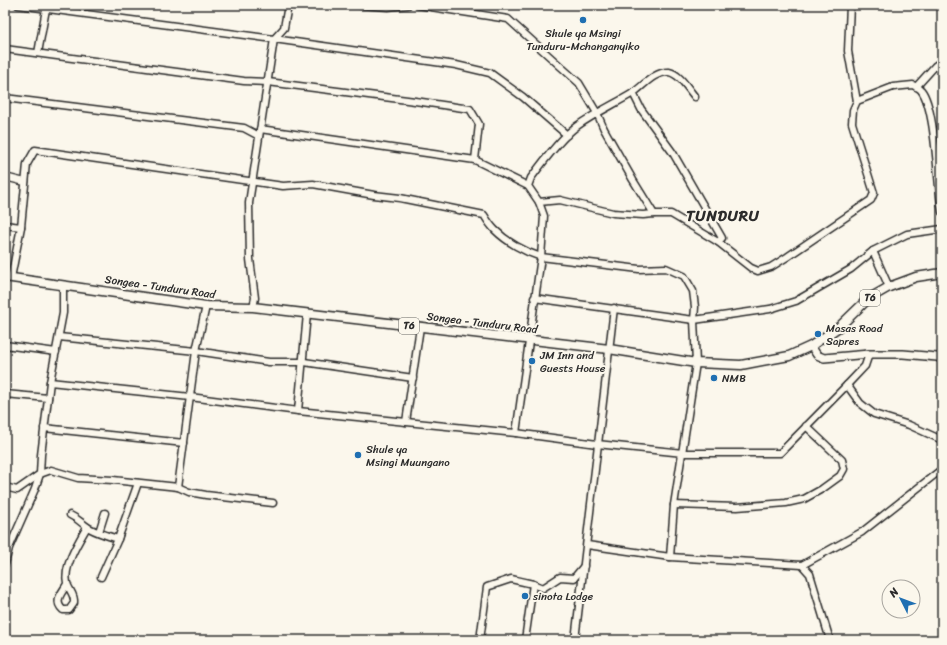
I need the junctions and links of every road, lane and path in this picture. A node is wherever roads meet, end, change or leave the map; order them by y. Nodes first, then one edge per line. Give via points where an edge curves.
1 (18, 5) edge
2 (288, 5) edge
3 (360, 5) edge
4 (408, 5) edge
5 (418, 5) edge
6 (850, 5) edge
7 (389, 6) edge
8 (454, 8) edge
9 (46, 9) junction
10 (274, 39) junction
11 (5, 49) edge
12 (38, 53) junction
13 (942, 61) edge
14 (268, 82) junction
15 (916, 87) junction
16 (634, 93) junction
17 (694, 97) dead end
18 (5, 98) edge
19 (857, 101) junction
20 (597, 113) junction
21 (259, 132) junction
22 (567, 136) junction
23 (475, 160) junction
24 (5, 177) edge
25 (252, 181) junction
26 (25, 182) junction
27 (528, 186) junction
28 (539, 202) junction
29 (942, 212) edge
30 (654, 214) junction
31 (5, 225) edge
32 (21, 227) junction
33 (942, 229) edge
34 (718, 242) junction
35 (873, 251) junction
36 (541, 257) junction
37 (942, 273) edge
38 (8, 278) edge
39 (63, 285) junction
40 (889, 287) junction
41 (534, 298) junction
42 (206, 306) junction
43 (253, 307) junction
44 (614, 308) junction
45 (307, 314) junction
46 (694, 320) junction
47 (420, 327) junction
48 (59, 337) junction
49 (529, 340) junction
50 (5, 345) edge
51 (811, 346) junction
52 (610, 350) junction
53 (196, 351) junction
54 (56, 352) junction
55 (869, 354) junction
56 (942, 359) edge
57 (304, 362) junction
58 (696, 363) junction
59 (413, 378) junction
60 (50, 382) junction
61 (847, 386) junction
62 (5, 394) edge
63 (190, 397) junction
64 (48, 398) junction
65 (298, 411) junction
66 (406, 422) junction
67 (806, 426) junction
68 (44, 428) junction
69 (516, 433) junction
70 (942, 440) edge
71 (184, 443) junction
72 (597, 444) junction
73 (683, 453) junction
74 (942, 469) edge
75 (40, 474) junction
76 (138, 483) junction
77 (5, 487) edge
78 (178, 487) junction
79 (273, 502) dead end
80 (674, 505) junction
81 (105, 513) dead end
82 (70, 515) dead end
83 (87, 526) junction
84 (99, 532) junction
85 (118, 539) junction
86 (587, 545) junction
87 (670, 557) junction
88 (5, 564) edge
89 (584, 566) junction
90 (802, 566) junction
91 (101, 577) dead end
92 (67, 584) dead end
93 (533, 584) junction
94 (942, 637) edge
95 (480, 640) edge
96 (525, 640) edge
97 (575, 640) edge
98 (830, 640) edge
99 (936, 640) edge

1 - 9 street
2 - 10 street via 284,28
3 - 7 street
4 - 7 street
5 - 8 street
6 - 19 street via 848,51
8 - 20 street via 508,19 579,84
9 - 10 street
9 - 12 street
10 - 14 street
10 - 22 street via 456,65 490,73 523,96
11 - 12 street
12 - 14 street via 244,81
13 - 15 street
14 - 21 street
14 - 23 street via 470,109 479,124
15 - 19 street via 893,87
15 - 29 street via 921,91 928,107
16 - 17 street via 658,74 668,72 684,83
16 - 20 street
16 - 34 street via 641,109 673,153 722,238
18 - 21 street
19 - 34 street via 852,123 874,193 871,200 787,257 771,267 758,271
20 - 22 street
20 - 30 street
21 - 23 street
21 - 25 street
22 - 27 street via 536,171
23 - 27 street
24 - 26 street
25 - 26 street via 35,150 27,164
25 - 36 street via 283,186 313,184 484,215 494,230 530,254
25 - 43 street via 249,203 250,259 255,298
26 - 32 street
27 - 28 street
28 - 30 street via 560,200 614,213
28 - 36 street via 544,216
30 - 34 street via 671,214
31 - 32 street
32 - 38 street
33 - 35 street via 907,234
35 - 40 street
35 - 46 street via 851,269 796,301 770,309
36 - 41 street
36 - 46 street via 639,269 666,268 684,276 693,291
37 - 40 highway, T6 via 916,277
38 - 39 highway, Songea - Tunduru Road / T6
39 - 42 highway, Songea - Tunduru Road / T6
39 - 48 street via 63,313
40 - 51 highway, T6 via 868,299 839,327
41 - 44 street
41 - 49 street
42 - 43 highway, Songea - Tunduru Road / T6
42 - 53 street
43 - 45 highway, Songea - Tunduru Road / T6
44 - 46 street
44 - 52 street
45 - 47 highway, Songea - Tunduru Road / T6
45 - 57 street
46 - 58 street
47 - 49 highway, Songea - Tunduru Road / T6
47 - 59 street
48 - 53 street
48 - 54 street
49 - 52 highway, Songea - Tunduru Road / T6
49 - 69 street
50 - 54 street
51 - 55 main road via 817,355 824,358
51 - 58 highway, Songea - Tunduru Road / T6 via 789,356 741,366
52 - 58 highway, Songea - Tunduru Road / T6
52 - 72 street
53 - 57 street via 269,362
53 - 63 street
54 - 60 street
55 - 56 main road via 903,354
55 - 61 street via 865,366
57 - 59 street
57 - 65 street
58 - 73 street
59 - 66 street
60 - 63 street
60 - 64 street
61 - 67 street
61 - 70 street via 860,403 874,414 909,425
62 - 64 street
63 - 65 street
63 - 71 street
64 - 68 street
65 - 66 street
66 - 69 street
67 - 73 street via 780,453
67 - 80 street via 842,460 844,469 840,476 822,489 786,503 737,507
68 - 71 street
68 - 75 street
69 - 72 street
71 - 78 street
72 - 73 street
72 - 86 street
73 - 80 street
74 - 90 street via 862,532
75 - 76 street via 51,470 78,478
75 - 77 street via 17,490
75 - 88 street via 9,548
76 - 78 street
76 - 85 street
78 - 79 street via 206,495
80 - 87 street
81 - 84 street
82 - 83 street
83 - 84 street
83 - 92 street via 72,556
84 - 85 street
85 - 91 street
86 - 87 street
86 - 89 street
87 - 90 street
89 - 93 street via 574,578 560,577 542,588
89 - 97 street
90 - 98 street via 810,574
93 - 95 street via 511,579 487,587
93 - 96 street
94 - 99 street

